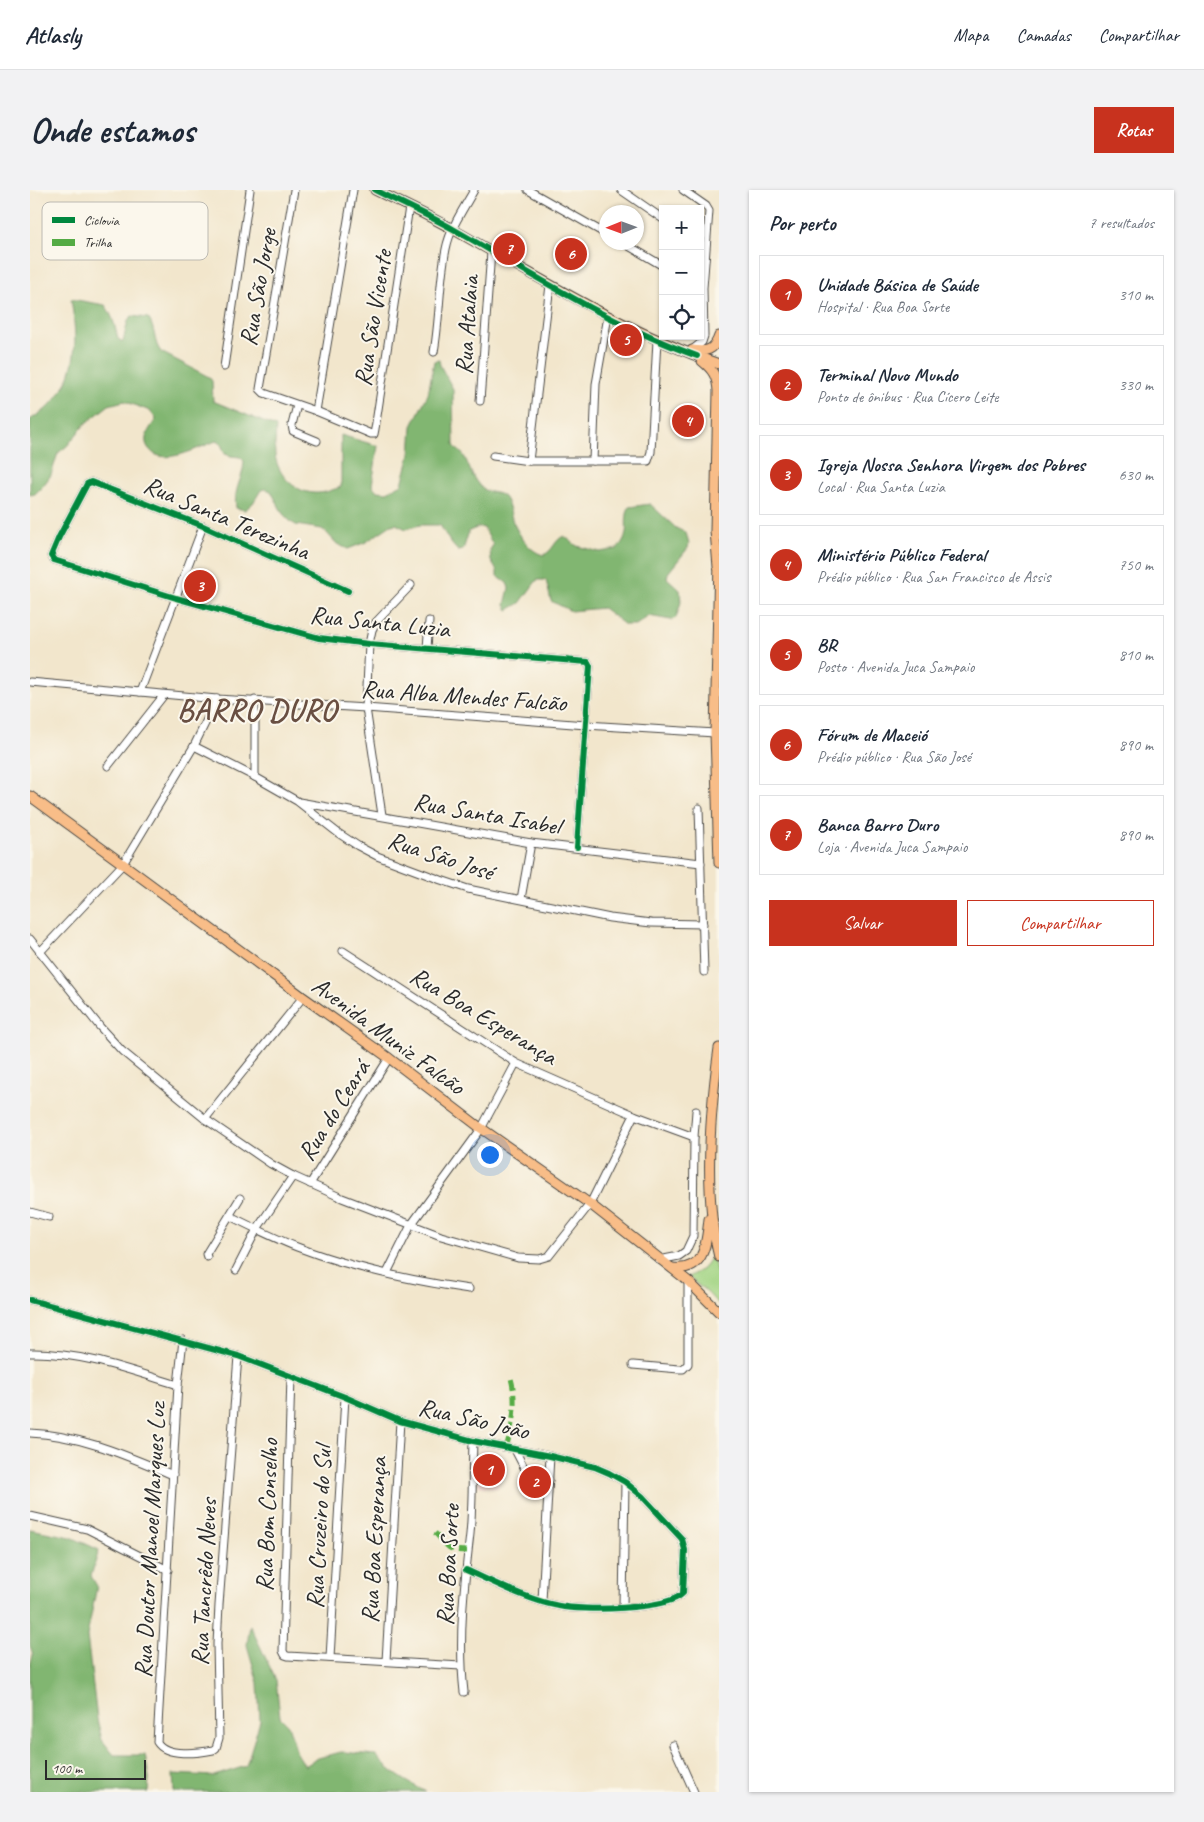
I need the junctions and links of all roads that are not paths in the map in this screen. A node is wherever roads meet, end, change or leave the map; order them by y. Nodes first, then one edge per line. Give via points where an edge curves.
1 (250, 190) edge
2 (294, 190) edge
3 (353, 190) edge
4 (375, 190) edge
5 (474, 190) edge
6 (528, 190) edge
7 (621, 190) edge
8 (683, 190) edge
9 (409, 207) junction
10 (659, 216) edge
11 (452, 229) junction
12 (599, 230) edge
13 (704, 246) edge
14 (707, 248) junction
15 (636, 250) edge
16 (491, 252) junction
17 (659, 264) edge
18 (704, 271) edge
19 (550, 284) junction
20 (702, 295) edge
21 (608, 316) junction
22 (719, 336) edge
23 (657, 340) junction
24 (434, 352) dead end
25 (698, 355) junction
26 (719, 364) edge
27 (224, 367) dead end
28 (480, 401) dead end
29 (297, 405) junction
30 (316, 411) junction
31 (317, 441) dead end
32 (494, 456) dead end
33 (529, 461) junction
34 (593, 461) junction
35 (203, 526) junction
36 (52, 558) joint
37 (719, 561) edge
38 (718, 572) edge
39 (411, 585) dead end
40 (348, 591) dead end
41 (176, 598) junction
42 (429, 622) dead end
43 (369, 644) junction
44 (428, 648) junction
45 (30, 682) edge
46 (140, 692) junction
47 (164, 694) junction
48 (217, 699) junction
49 (255, 700) junction
50 (366, 708) junction
51 (586, 725) junction
52 (716, 733) junction
53 (194, 746) junction
54 (108, 766) dead end
55 (255, 777) junction
56 (30, 796) edge
57 (297, 801) junction
58 (699, 808) dead end
59 (382, 815) junction
60 (530, 843) junction
61 (577, 848) junction
62 (719, 863) edge
63 (123, 864) junction
64 (701, 864) junction
65 (521, 899) junction
66 (703, 924) junction
67 (30, 939) edge
68 (343, 951) dead end
69 (40, 952) junction
70 (704, 972) dead end
71 (303, 997) junction
72 (719, 1048) edge
73 (390, 1058) junction
74 (516, 1063) junction
75 (696, 1111) dead end
76 (634, 1115) junction
77 (205, 1119) junction
78 (481, 1128) junction
79 (694, 1137) junction
80 (293, 1176) junction
81 (310, 1184) junction
82 (240, 1198) dead end
83 (590, 1204) junction
84 (710, 1209) junction
85 (30, 1212) edge
86 (230, 1216) junction
87 (49, 1217) dead end
88 (411, 1225) junction
89 (257, 1229) junction
90 (719, 1256) edge
91 (207, 1257) dead end
92 (659, 1260) junction
93 (671, 1268) junction
94 (236, 1270) dead end
95 (387, 1273) junction
96 (688, 1281) junction
97 (469, 1289) dead end
98 (30, 1300) edge
99 (719, 1312) edge
100 (183, 1340) junction
101 (30, 1353) edge
102 (238, 1356) junction
103 (633, 1364) dead end
104 (291, 1376) junction
105 (178, 1384) junction
106 (345, 1397) junction
107 (400, 1421) junction
108 (30, 1433) edge
109 (473, 1441) junction
110 (514, 1450) junction
111 (550, 1456) junction
112 (173, 1475) junction
113 (548, 1480) junction
114 (624, 1482) junction
115 (30, 1516) edge
116 (168, 1570) junction
117 (466, 1570) junction
118 (542, 1601) junction
119 (624, 1607) junction
120 (330, 1658) junction
121 (386, 1661) junction
122 (461, 1666) junction
123 (464, 1692) dead end
124 (158, 1742) joint
125 (673, 1745) dead end
126 (694, 1792) edge

1 - 27 street
2 - 29 street, Rua São Jorge via 260,390
3 - 30 street
4 - 9 main road
5 - 11 street
6 - 12 street
7 - 10 street
8 - 14 street via 708,209
9 - 11 main road
9 - 30 street, Rua São Vicente via 375,429 372,434
11 - 16 main road
11 - 24 street via 446,248
13 - 14 street
14 - 18 street
15 - 17 street
16 - 19 main road
16 - 28 street, Rua Atalaia
19 - 21 main road
19 - 33 street
20 - 25 street via 704,336
21 - 23 main road
21 - 34 street via 596,384
22 - 25 main road via 711,350
23 - 25 main road
23 - 34 street via 648,461
25 - 26 main road
25 - 38 main road via 717,379 715,531
29 - 30 street
29 - 31 street via 293,431
32 - 33 street
33 - 34 street
35 - 36 street, Rua Santa Terezinha via 89,482 59,537
35 - 40 street, Rua Santa Terezinha
35 - 41 street
36 - 41 street, Rua Santa Luzia
37 - 38 main road
38 - 52 main road
39 - 43 street via 376,622
41 - 43 street, Rua Santa Luzia via 319,638
41 - 46 street
42 - 44 street
43 - 44 street, Rua Santa Luzia
43 - 50 street
44 - 51 street, Rua Santa Luzia via 588,662
45 - 46 street, Rua Alba Mendes Falcão
46 - 47 street, Rua Alba Mendes Falcão
47 - 48 street, Rua Alba Mendes Falcão
47 - 54 street
48 - 49 street, Rua Alba Mendes Falcão
48 - 53 street
49 - 50 street, Rua Alba Mendes Falcão
49 - 55 street
50 - 51 street, Rua Alba Mendes Falcão
50 - 59 street
51 - 52 street, Rua Alba Mendes Falcão
51 - 61 street
52 - 62 main road
53 - 55 street, Rua São José
53 - 63 street
55 - 57 street, Rua São José
56 - 63 main road, Avenida Muniz Falcão
57 - 59 street, Rua Santa Isabel
57 - 65 street, Rua São José via 338,833 377,856 468,889
58 - 64 street
59 - 60 street, Rua Santa Isabel
60 - 61 street, Rua Santa Isabel
60 - 65 street
61 - 64 street, Rua Santa Isabel
63 - 69 street
63 - 71 main road, Avenida Muniz Falcão
64 - 66 street
65 - 66 street, Rua São José via 626,920
66 - 70 street
67 - 69 street
68 - 74 street, Rua Boa Esperança
69 - 77 street via 122,1051
71 - 73 main road, Avenida Muniz Falcão
71 - 77 street via 237,1084
72 - 84 main road via 711,1130
73 - 78 main road, Avenida Muniz Falcão
73 - 81 street, Rua do Ceará
74 - 76 street, Rua Boa Esperança
74 - 78 street
75 - 79 street
76 - 79 street, Rua Boa Esperança
76 - 83 street
77 - 80 street
78 - 83 main road, Avenida Muniz Falcão
78 - 88 street
79 - 92 street via 693,1236 686,1251 679,1256
80 - 81 street
80 - 89 street
81 - 88 street
82 - 86 street
83 - 88 street via 549,1256 539,1260 518,1258
83 - 92 main road, Avenida Muniz Falcão
84 - 90 main road
84 - 93 main road via 701,1257 691,1266
85 - 87 street
86 - 89 street
86 - 91 street
88 - 95 street
89 - 94 street
89 - 95 street via 321,1256
92 - 93 main road, Avenida Muniz Falcão
93 - 96 main road, Avenida Muniz Falcão
95 - 97 street
96 - 99 main road, Avenida Muniz Falcão
96 - 103 street via 688,1364 678,1369
98 - 100 street, Rua São João
100 - 102 street, Rua São João
100 - 105 street, Rua Doutor Manoel Marques Luz
101 - 105 street via 86,1358
102 - 104 street, Rua São João
102 - 124 street, Rua Tancrêdo Neves via 219,1605 218,1743 216,1748 205,1751 174,1752
104 - 106 street, Rua São João
104 - 120 street, Rua Bom Conselho via 282,1647 285,1655
105 - 112 street, Rua Doutor Manoel Marques Luz
106 - 107 street, Rua São João
106 - 120 street, Rua Cruzeiro do Sul
107 - 109 street, Rua São João
107 - 121 street, Rua Boa Esperança
108 - 112 street via 76,1439
109 - 110 street, Rua São João
109 - 117 street, Rua Boa Sorte
110 - 111 street, Rua São João
110 - 113 street via 530,1478
111 - 113 street
111 - 114 street, Rua São João via 595,1467
112 - 116 street, Rua Doutor Manoel Marques Luz
113 - 118 street
114 - 119 street
114 - 119 street, Rua São João via 642,1496 682,1539 685,1550 683,1593 680,1596 661,1603
115 - 116 street via 87,1529
116 - 124 street, Rua Doutor Manoel Marques Luz
117 - 118 street
117 - 122 street, Rua Boa Sorte
118 - 119 street via 560,1607
120 - 121 street
121 - 122 street
122 - 123 street, Rua Boa Sorte
125 - 126 street

